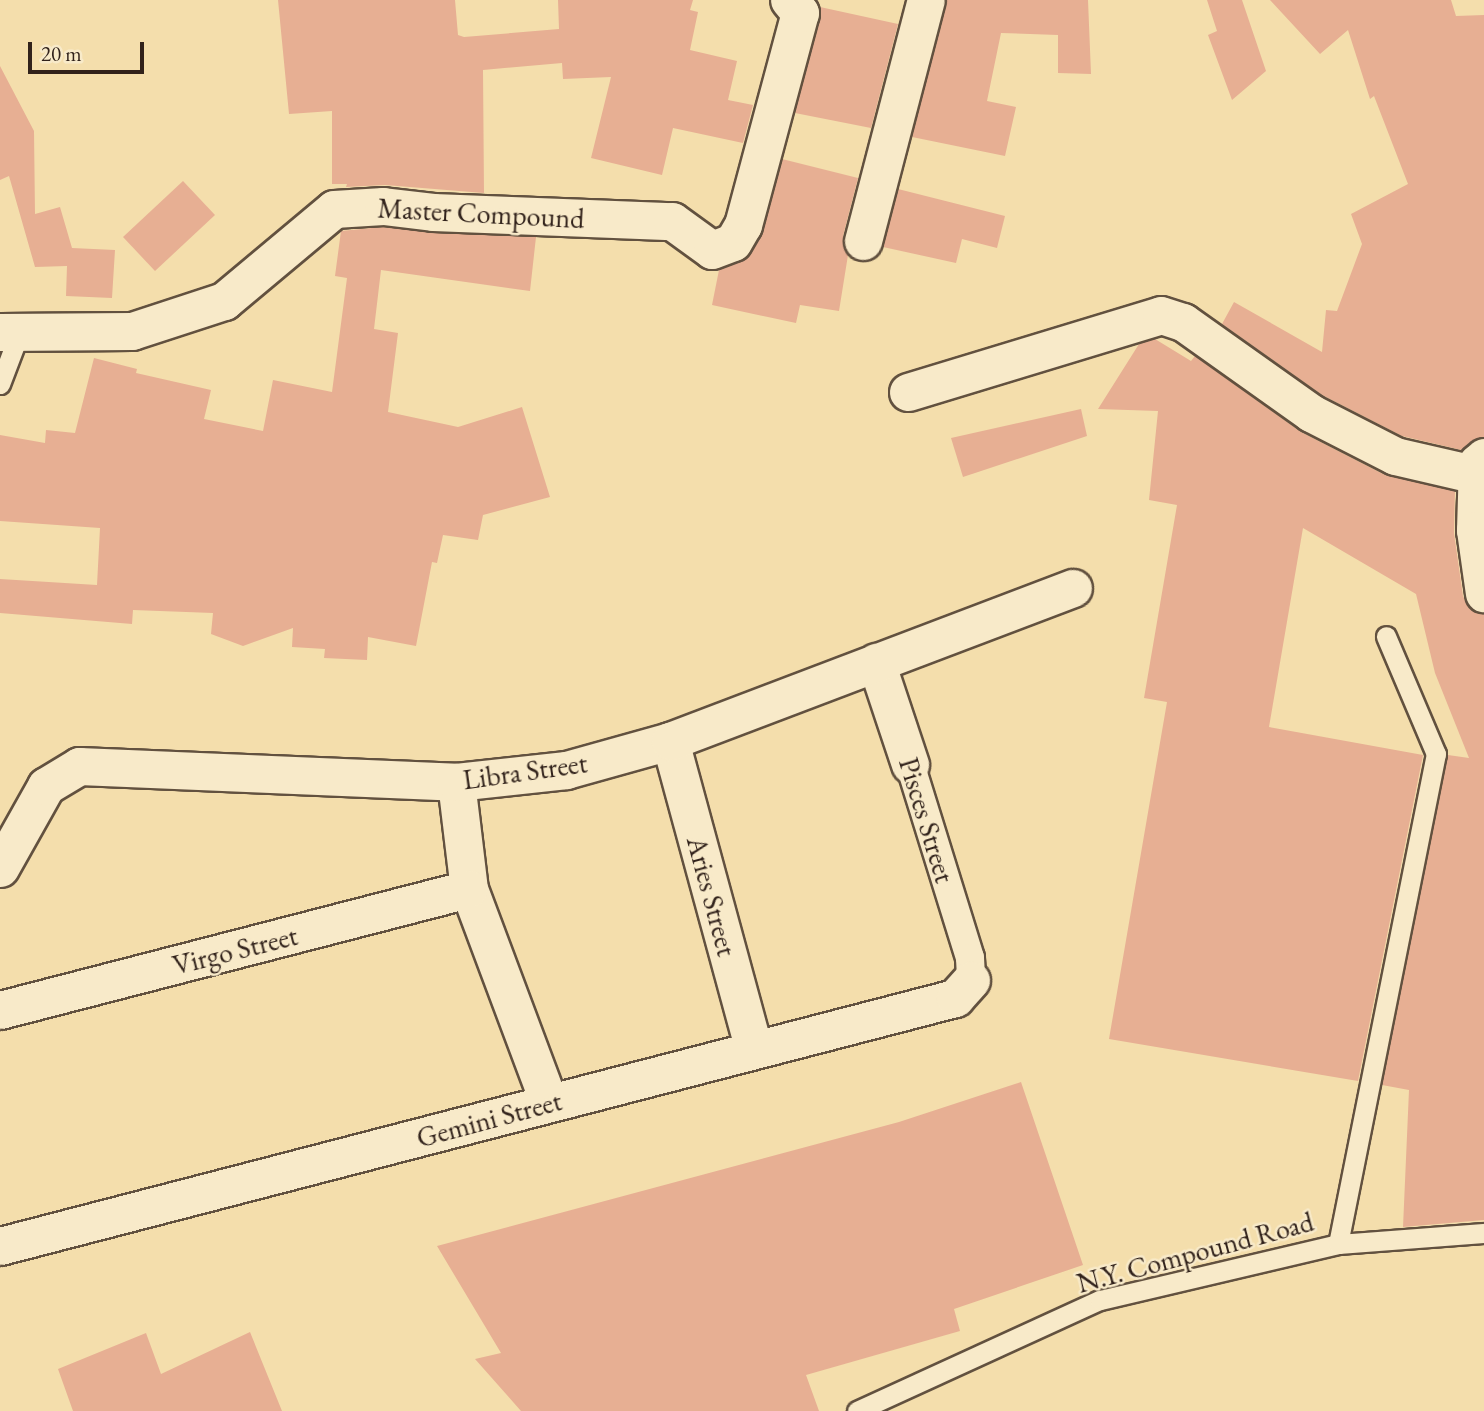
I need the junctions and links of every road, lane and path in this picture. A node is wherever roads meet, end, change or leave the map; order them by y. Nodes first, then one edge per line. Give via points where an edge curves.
1 (789, 0) edge
2 (926, 0) edge
3 (863, 241) dead end
4 (9, 333) edge
5 (0, 383) edge
6 (908, 392) dead end
7 (1480, 466) edge
8 (1480, 529) edge
9 (1073, 588) dead end
10 (1484, 593) edge
11 (1386, 636) dead end
12 (876, 663) junction
13 (670, 741) junction
14 (910, 764) joint
15 (456, 782) junction
16 (0, 868) edge
17 (469, 890) junction
18 (971, 980) joint
19 (0, 1010) edge
20 (754, 1050) junction
21 (549, 1103) junction
22 (1484, 1233) edge
23 (1338, 1244) junction
24 (0, 1247) edge
25 (857, 1411) edge

1 - 4 street, Master Compound via 800,13 743,225 733,242 712,250 672,221 383,206 334,209 224,301 132,331
2 - 3 street
4 - 5 lane
6 - 7 street via 1161,316 1184,321 1311,413 1395,456
7 - 8 street
8 - 10 street
9 - 12 street, Libra Street
11 - 23 lane via 1436,754
12 - 13 street, Libra Street
12 - 14 street, Pisces Street
13 - 15 street, Libra Street via 566,770
13 - 20 street, Aries Street
14 - 18 street, Pisces Street via 970,958
15 - 16 street, Libra Street via 79,766 46,786
15 - 17 street
17 - 19 street, Virgo Street
17 - 21 street
18 - 20 street, Gemini Street via 955,998
20 - 21 street, Gemini Street
21 - 24 street, Gemini Street
22 - 23 lane, N.Y. Compound Road
23 - 25 lane, N.Y. Compound Road via 1100,1300

